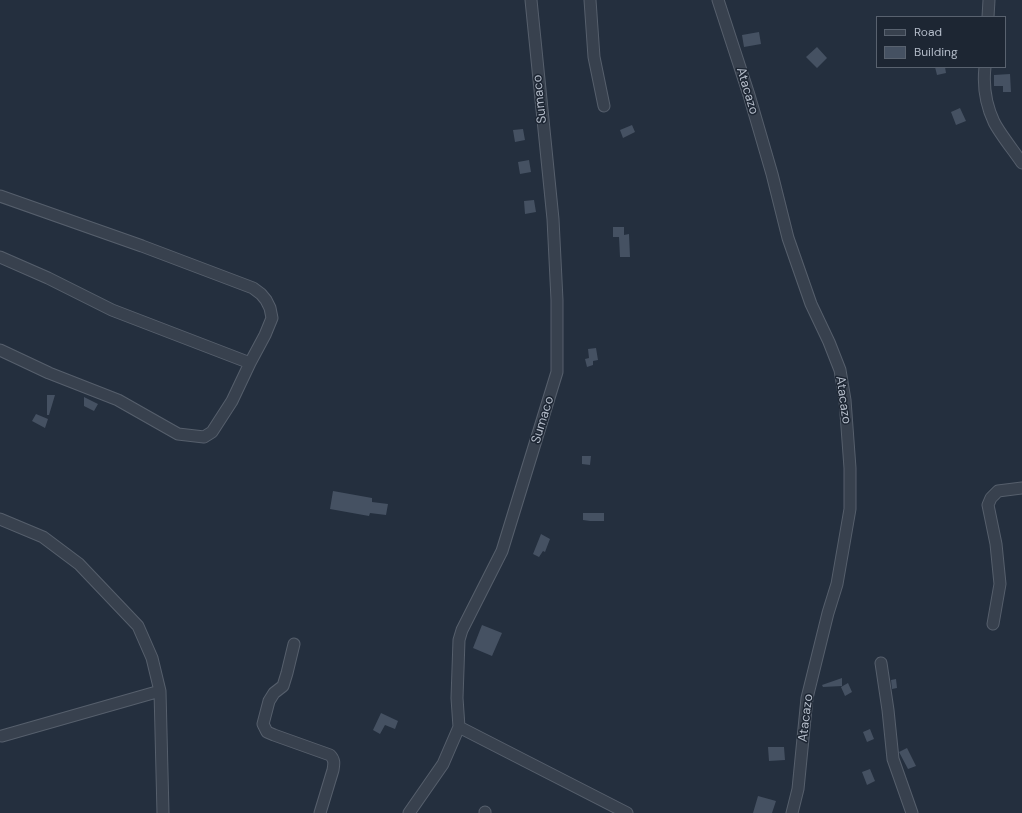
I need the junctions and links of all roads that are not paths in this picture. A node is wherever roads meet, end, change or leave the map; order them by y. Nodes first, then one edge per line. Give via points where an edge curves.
1 (531, 0) edge
2 (590, 0) edge
3 (718, 0) edge
4 (989, 0) edge
5 (988, 16) edge
6 (985, 68) edge
7 (604, 106) dead end
8 (1022, 163) edge
9 (0, 196) edge
10 (0, 257) edge
11 (0, 350) edge
12 (250, 363) junction
13 (1022, 488) edge
14 (0, 519) edge
15 (994, 624) dead end
16 (294, 644) dead end
17 (881, 663) dead end
18 (160, 691) junction
19 (459, 727) junction
20 (2, 736) dead end
21 (163, 813) edge
22 (320, 813) edge
23 (409, 813) edge
24 (626, 813) edge
25 (792, 813) edge
26 (912, 813) edge

1 - 19 street, Sumaco via 553,219 557,372 502,551 459,640
2 - 7 street via 594,57
3 - 25 street, Atacazo via 749,95 788,238 810,304 840,370 845,400 850,509 838,584 828,613 807,698 798,788
4 - 5 street
6 - 8 street via 986,95 994,121
9 - 12 street via 253,288 266,300 272,318
10 - 12 street via 112,310
11 - 12 street via 49,373 118,400 178,434 193,437 204,437 212,432 232,401
13 - 15 street via 998,492 988,505 996,544 1000,584
14 - 18 street via 43,537 79,564 138,626 152,658
16 - 22 street via 283,686 269,701 263,724 267,732 333,758 333,770
17 - 26 street via 894,759
18 - 20 street
18 - 21 street
19 - 23 street, Sumaco via 443,764
19 - 24 street

